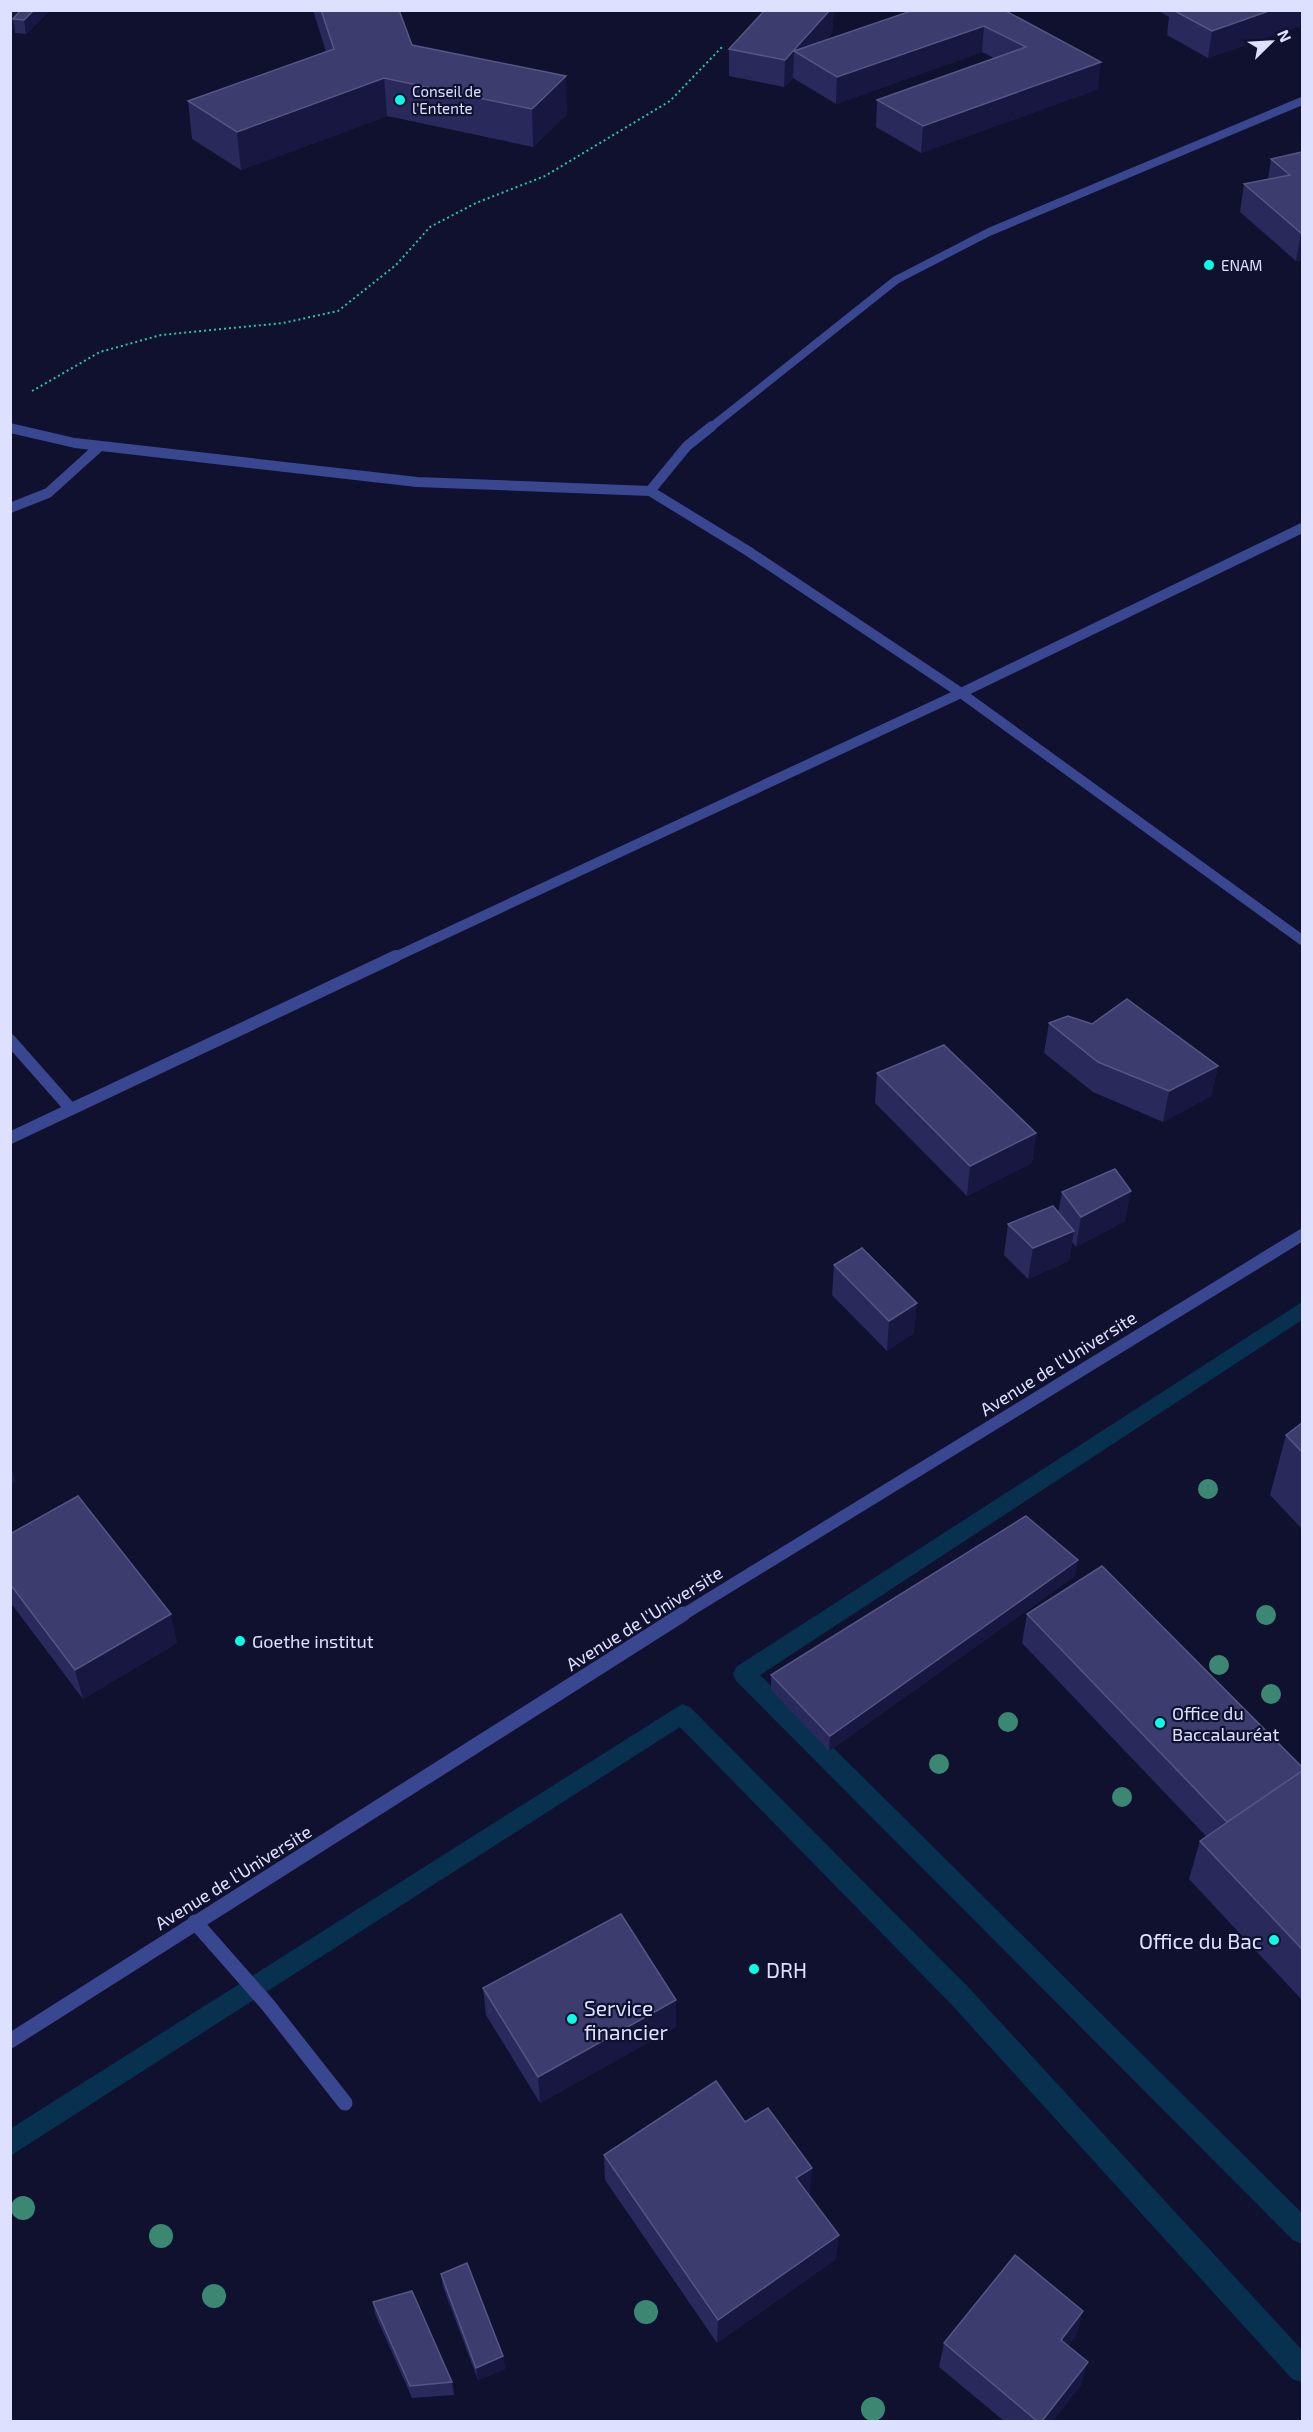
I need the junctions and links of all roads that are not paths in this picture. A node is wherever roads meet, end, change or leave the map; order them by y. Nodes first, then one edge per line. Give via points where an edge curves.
1 (1302, 101) edge
2 (10, 428) edge
3 (100, 446) junction
4 (650, 491) junction
5 (10, 508) edge
6 (1302, 528) edge
7 (961, 693) junction
8 (1302, 940) edge
9 (10, 1040) edge
10 (70, 1108) junction
11 (10, 1138) edge
12 (1302, 1234) edge
13 (195, 1922) junction
14 (10, 2041) edge
15 (345, 2103) dead end

1 - 4 street via 989,232 896,280 687,446
2 - 3 street
3 - 4 street via 417,482
3 - 5 street via 48,493
4 - 7 street via 748,551
6 - 7 street
7 - 8 street
7 - 10 street
9 - 10 street
10 - 11 street
12 - 13 street, Avenue de l'Universite via 656,1631
13 - 14 street, Avenue de l'Universite
13 - 15 street via 268,2005

